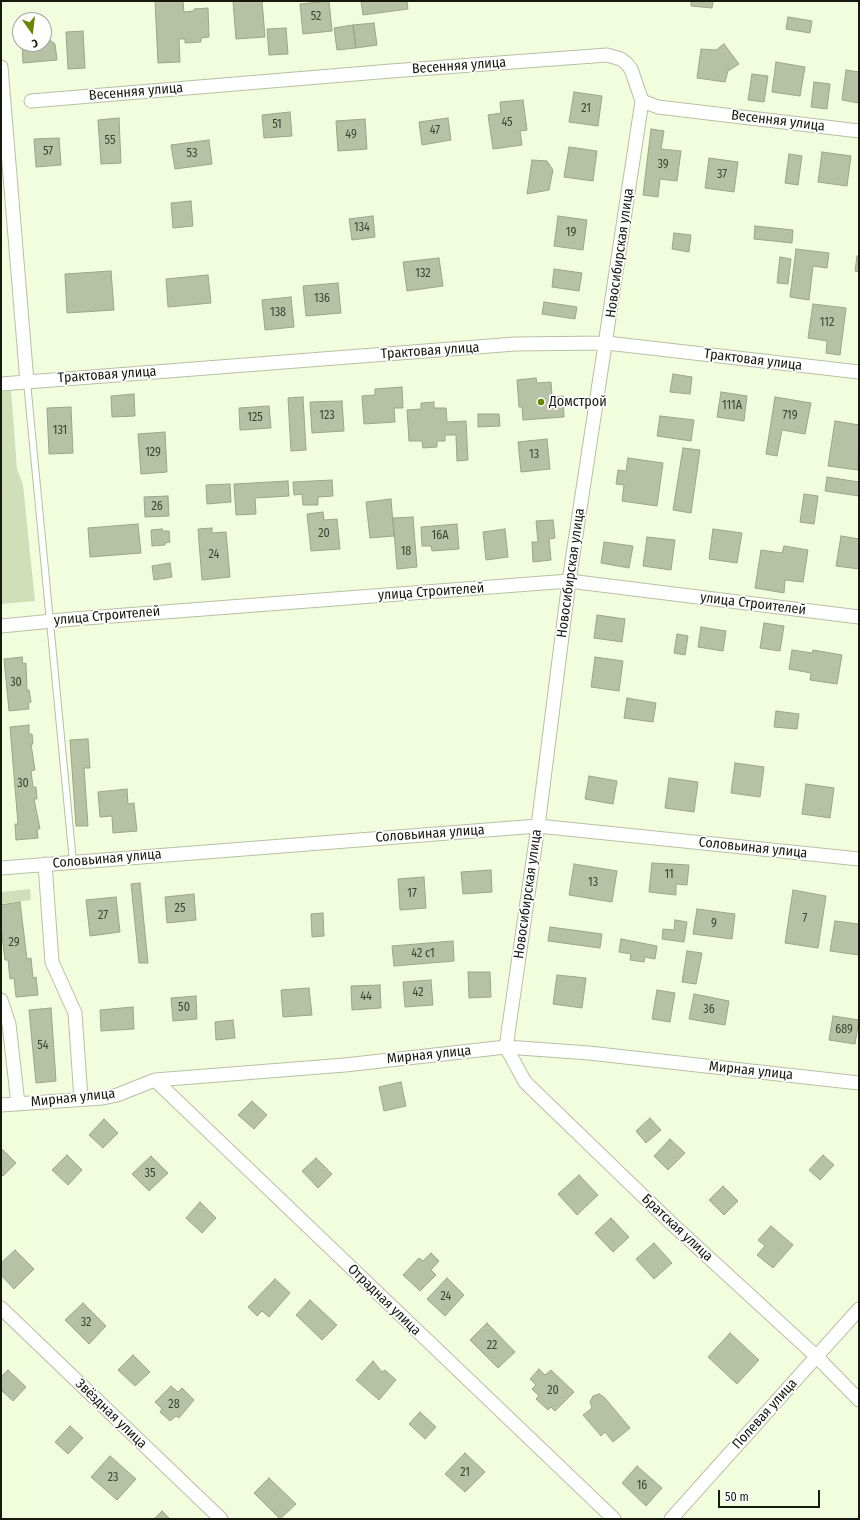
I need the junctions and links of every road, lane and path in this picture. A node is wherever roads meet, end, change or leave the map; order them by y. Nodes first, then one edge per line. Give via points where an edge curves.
1 (1, 67) edge
2 (31, 101) dead end
3 (642, 101) junction
4 (859, 131) edge
5 (4, 136) edge
6 (606, 343) junction
7 (859, 372) edge
8 (27, 382) junction
9 (1, 384) edge
10 (569, 581) junction
11 (859, 617) edge
12 (51, 621) junction
13 (1, 626) edge
14 (538, 826) junction
15 (859, 859) edge
16 (73, 862) junction
17 (45, 864) junction
18 (1, 868) edge
19 (1, 1000) edge
20 (506, 1047) junction
21 (155, 1080) junction
22 (859, 1083) edge
23 (81, 1099) junction
24 (18, 1104) junction
25 (1, 1105) edge
26 (1, 1308) edge
27 (859, 1309) edge
28 (816, 1356) junction
29 (859, 1400) edge
30 (221, 1519) edge
31 (614, 1519) edge
32 (671, 1519) edge

1 - 5 street
2 - 3 street, Весенняя улица via 607,55 621,59 631,69
3 - 4 street, Весенняя улица via 658,107
3 - 6 street, Новосибирская улица
5 - 8 street
6 - 7 street, Трактовая улица
6 - 8 street, Трактовая улица via 515,344
6 - 10 street, Новосибирская улица
8 - 9 street, Трактовая улица
8 - 12 lane
10 - 11 street, улица Строителей
10 - 12 street, улица Строителей
10 - 14 street, Новосибирская улица
12 - 13 street, улица Строителей
12 - 16 lane
14 - 15 street, Соловьиная улица
14 - 16 street, Соловьиная улица
14 - 20 street, Новосибирская улица
16 - 17 street, Соловьиная улица
17 - 18 street, Соловьиная улица
17 - 23 street via 52,962 74,1013
19 - 24 street via 9,1024
20 - 21 street, Мирная улица via 345,1065
20 - 22 street, Мирная улица via 589,1053
20 - 28 street, Братская улица via 525,1082 671,1223
21 - 23 street, Мирная улица via 117,1095
21 - 31 street, Отрадная улица
23 - 24 street, Мирная улица
24 - 25 street, Мирная улица
26 - 30 street, Звёздная улица
27 - 28 street, Полевая улица
28 - 29 street, Братская улица
28 - 32 street, Полевая улица

